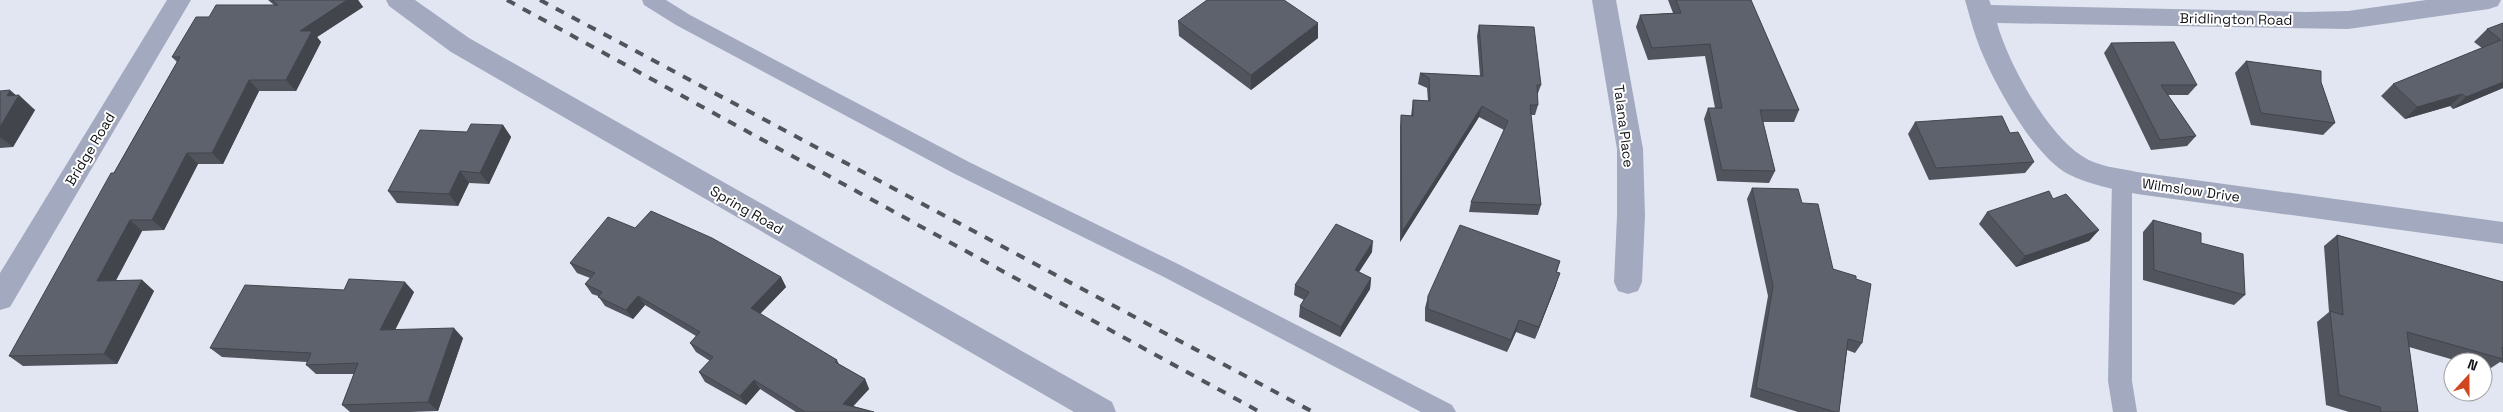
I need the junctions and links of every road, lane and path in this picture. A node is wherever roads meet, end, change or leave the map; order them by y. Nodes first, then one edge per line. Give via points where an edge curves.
1 (179, 0) edge
2 (398, 0) edge
3 (651, 0) edge
4 (1604, 0) edge
5 (2489, 0) edge
6 (1979, 7) edge
7 (2122, 180) junction
8 (2503, 233) edge
9 (1628, 282) dead end
10 (0, 298) edge
11 (1101, 412) edge
12 (1444, 412) edge
13 (2125, 412) edge

1 - 10 street, Bridge Road
2 - 11 street, Spring Road via 460,46
3 - 12 lane via 953,163 1170,270
4 - 9 street, Talana Place via 1630,148
5 - 6 street, Bridlington Road via 2348,20
6 - 7 street, Wilmslow Drive via 1999,60 2032,120 2051,146 2072,164
7 - 8 street, Wilmslow Drive
7 - 13 lane via 2120,381

